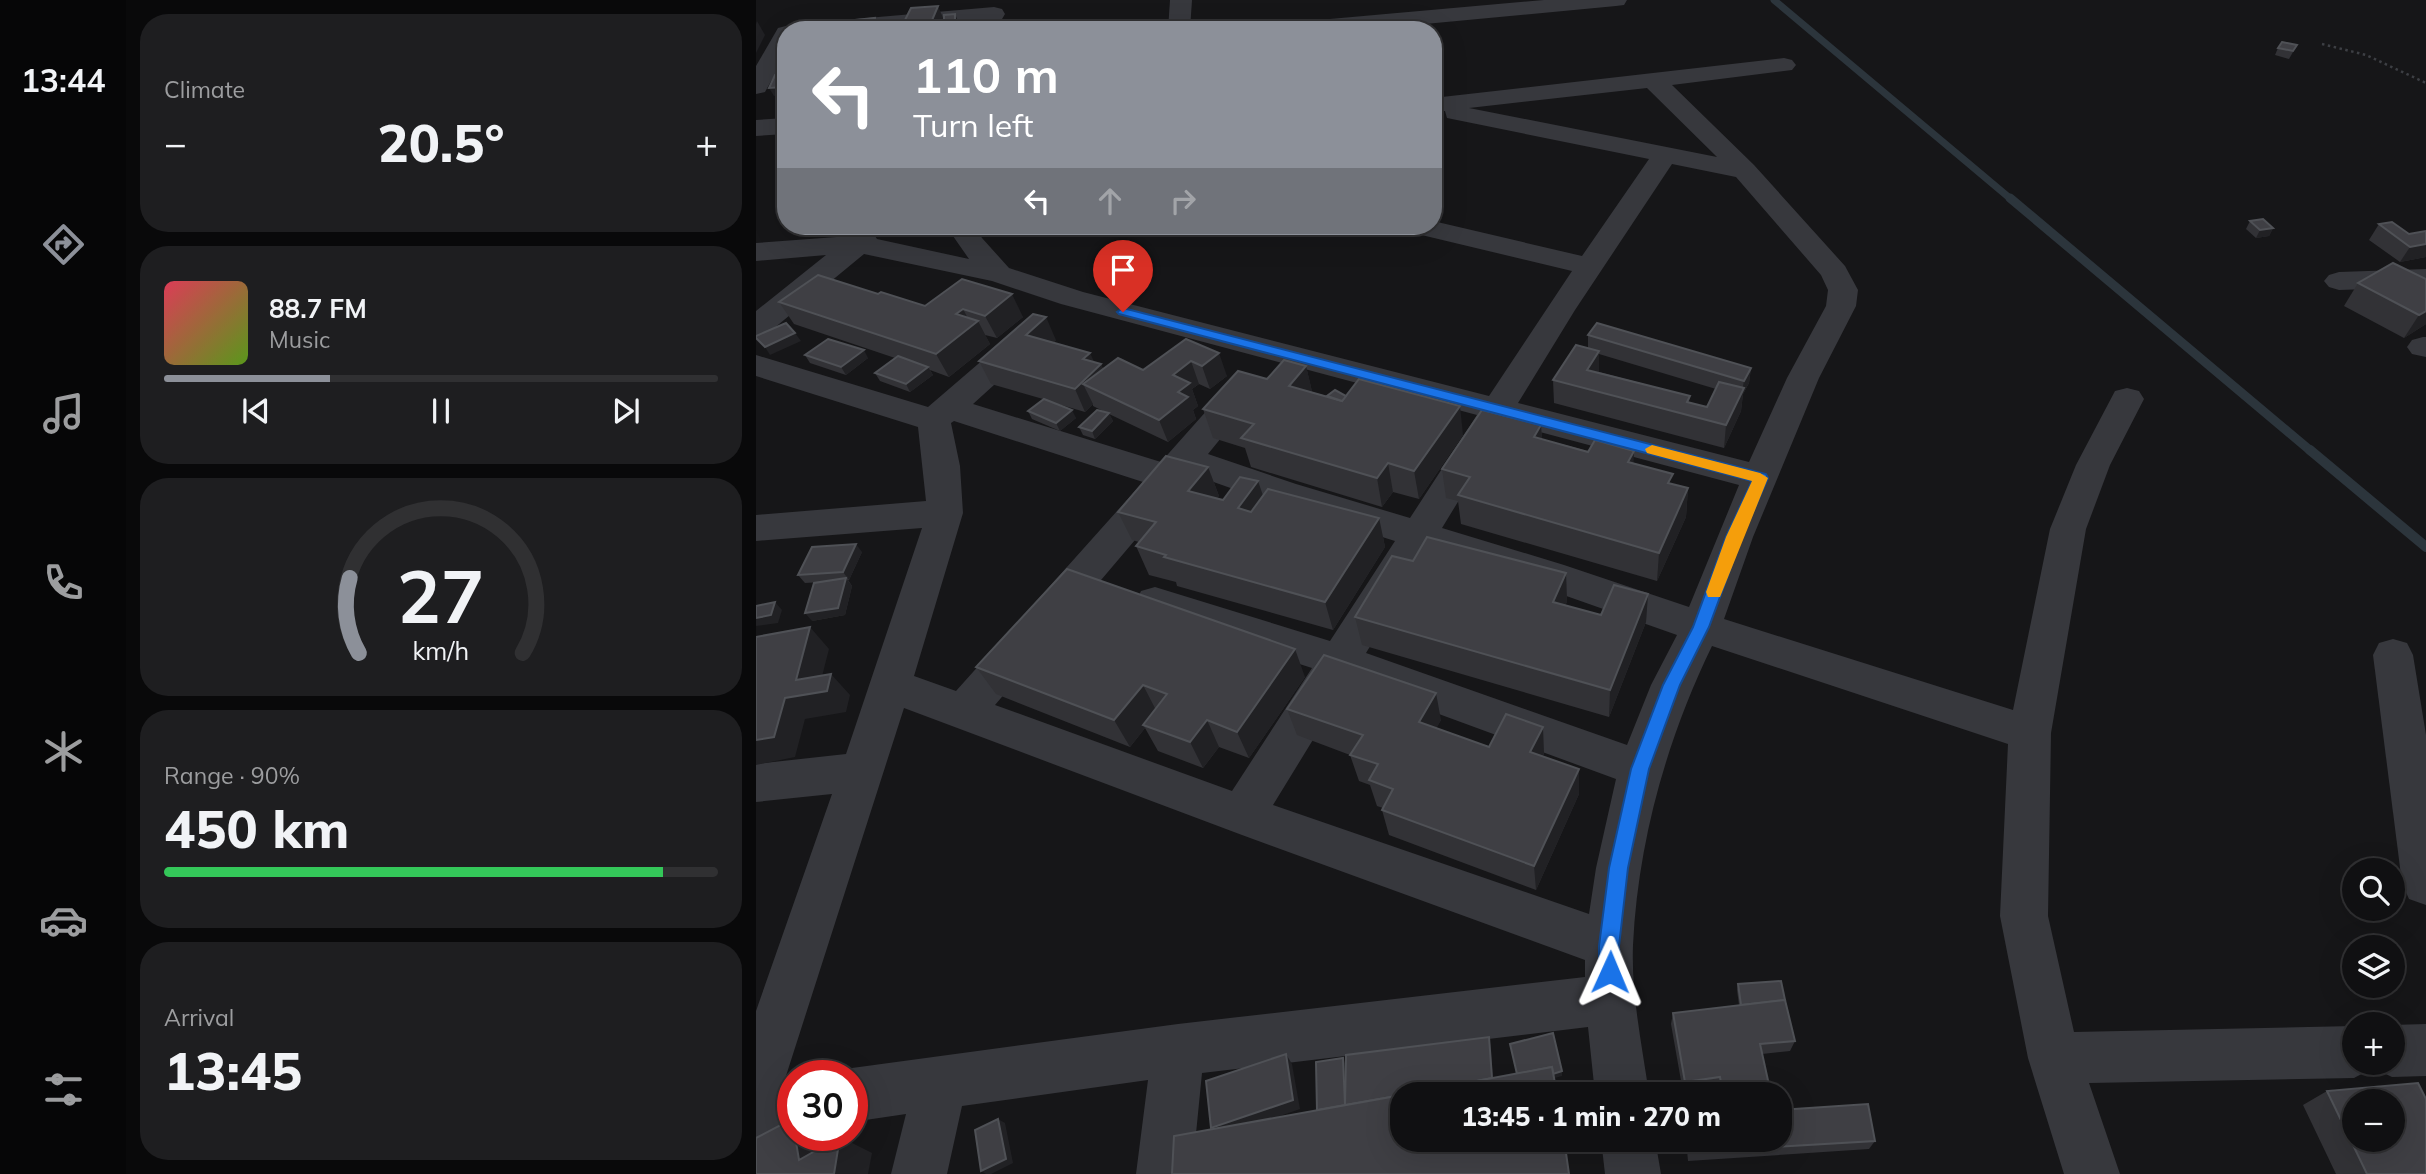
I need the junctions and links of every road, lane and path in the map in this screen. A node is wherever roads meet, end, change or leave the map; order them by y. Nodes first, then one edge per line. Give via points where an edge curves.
1 (1181, 0) edge
2 (1616, 0) edge
3 (993, 15) edge
4 (803, 20) edge
5 (1180, 21) edge
6 (1409, 21) edge
7 (777, 32) edge
8 (756, 34) edge
9 (2322, 44) dead end
10 (777, 51) edge
11 (1784, 65) dead end
12 (765, 78) edge
13 (1653, 80) junction
14 (2426, 83) edge
15 (1442, 106) edge
16 (1442, 109) edge
17 (777, 127) edge
18 (756, 128) edge
19 (1665, 155) junction
20 (1745, 171) junction
21 (1442, 231) edge
22 (867, 235) edge
23 (965, 235) edge
24 (756, 252) edge
25 (1589, 265) junction
26 (999, 274) junction
27 (2426, 278) edge
28 (2339, 281) dead end
29 (1055, 313) junction
30 (756, 327) edge
31 (1277, 353) junction
32 (756, 365) edge
33 (2127, 399) dead end
34 (1500, 410) junction
35 (942, 414) junction
36 (1175, 468) junction
37 (1760, 478) junction
38 (945, 513) junction
39 (759, 534) edge
40 (1417, 536) junction
41 (1080, 577) junction
42 (1701, 627) junction
43 (2393, 655) dead end
44 (1339, 660) junction
45 (891, 685) junction
46 (963, 713) junction
47 (2029, 733) junction
48 (1640, 769) junction
49 (862, 771) junction
50 (756, 783) edge
51 (1242, 816) junction
52 (2424, 863) edge
53 (1609, 946) junction
54 (1610, 999) junction
55 (1178, 1049) junction
56 (2426, 1050) edge
57 (2405, 1051) edge
58 (2342, 1052) edge
59 (2054, 1058) junction
60 (941, 1082) junction
61 (1620, 1082) edge
62 (756, 1087) edge
63 (868, 1093) edge
64 (777, 1107) edge
65 (756, 1110) edge
66 (1630, 1152) edge
67 (919, 1174) edge
68 (1164, 1174) edge
69 (1633, 1174) edge
70 (2092, 1174) edge

1 - 5 street
2 - 6 street
3 - 4 street
7 - 8 street
9 - 14 path via 2366,55
10 - 12 street
11 - 13 street
13 - 15 street
13 - 20 street
16 - 19 street
17 - 18 street
19 - 20 street
19 - 25 street
20 - 37 street via 1835,272 1843,290 1841,306 1802,378
21 - 25 street
22 - 24 street
22 - 26 street via 885,247
22 - 30 street
23 - 26 street
25 - 34 street
26 - 29 street
27 - 28 street
29 - 31 street
29 - 35 street
31 - 34 street
31 - 36 street
32 - 35 street
33 - 47 street via 2093,465 2068,529
34 - 37 street
34 - 40 street
35 - 36 street
35 - 38 street
36 - 40 street
36 - 41 street
37 - 42 street
38 - 39 street
38 - 45 street
40 - 42 street via 1551,575
40 - 44 street
41 - 44 street
41 - 46 street
42 - 47 street
42 - 48 street via 1672,685
43 - 52 street
44 - 48 street
44 - 51 street
45 - 46 street
45 - 49 street
46 - 51 street
47 - 59 street via 2024,916
48 - 53 street via 1619,868
49 - 50 street
49 - 62 street
51 - 53 street
53 - 54 street
54 - 55 street
54 - 61 street
55 - 60 street
55 - 68 street
56 - 57 street
58 - 59 street
59 - 70 street
60 - 63 street
60 - 67 street
64 - 65 street
66 - 69 street

